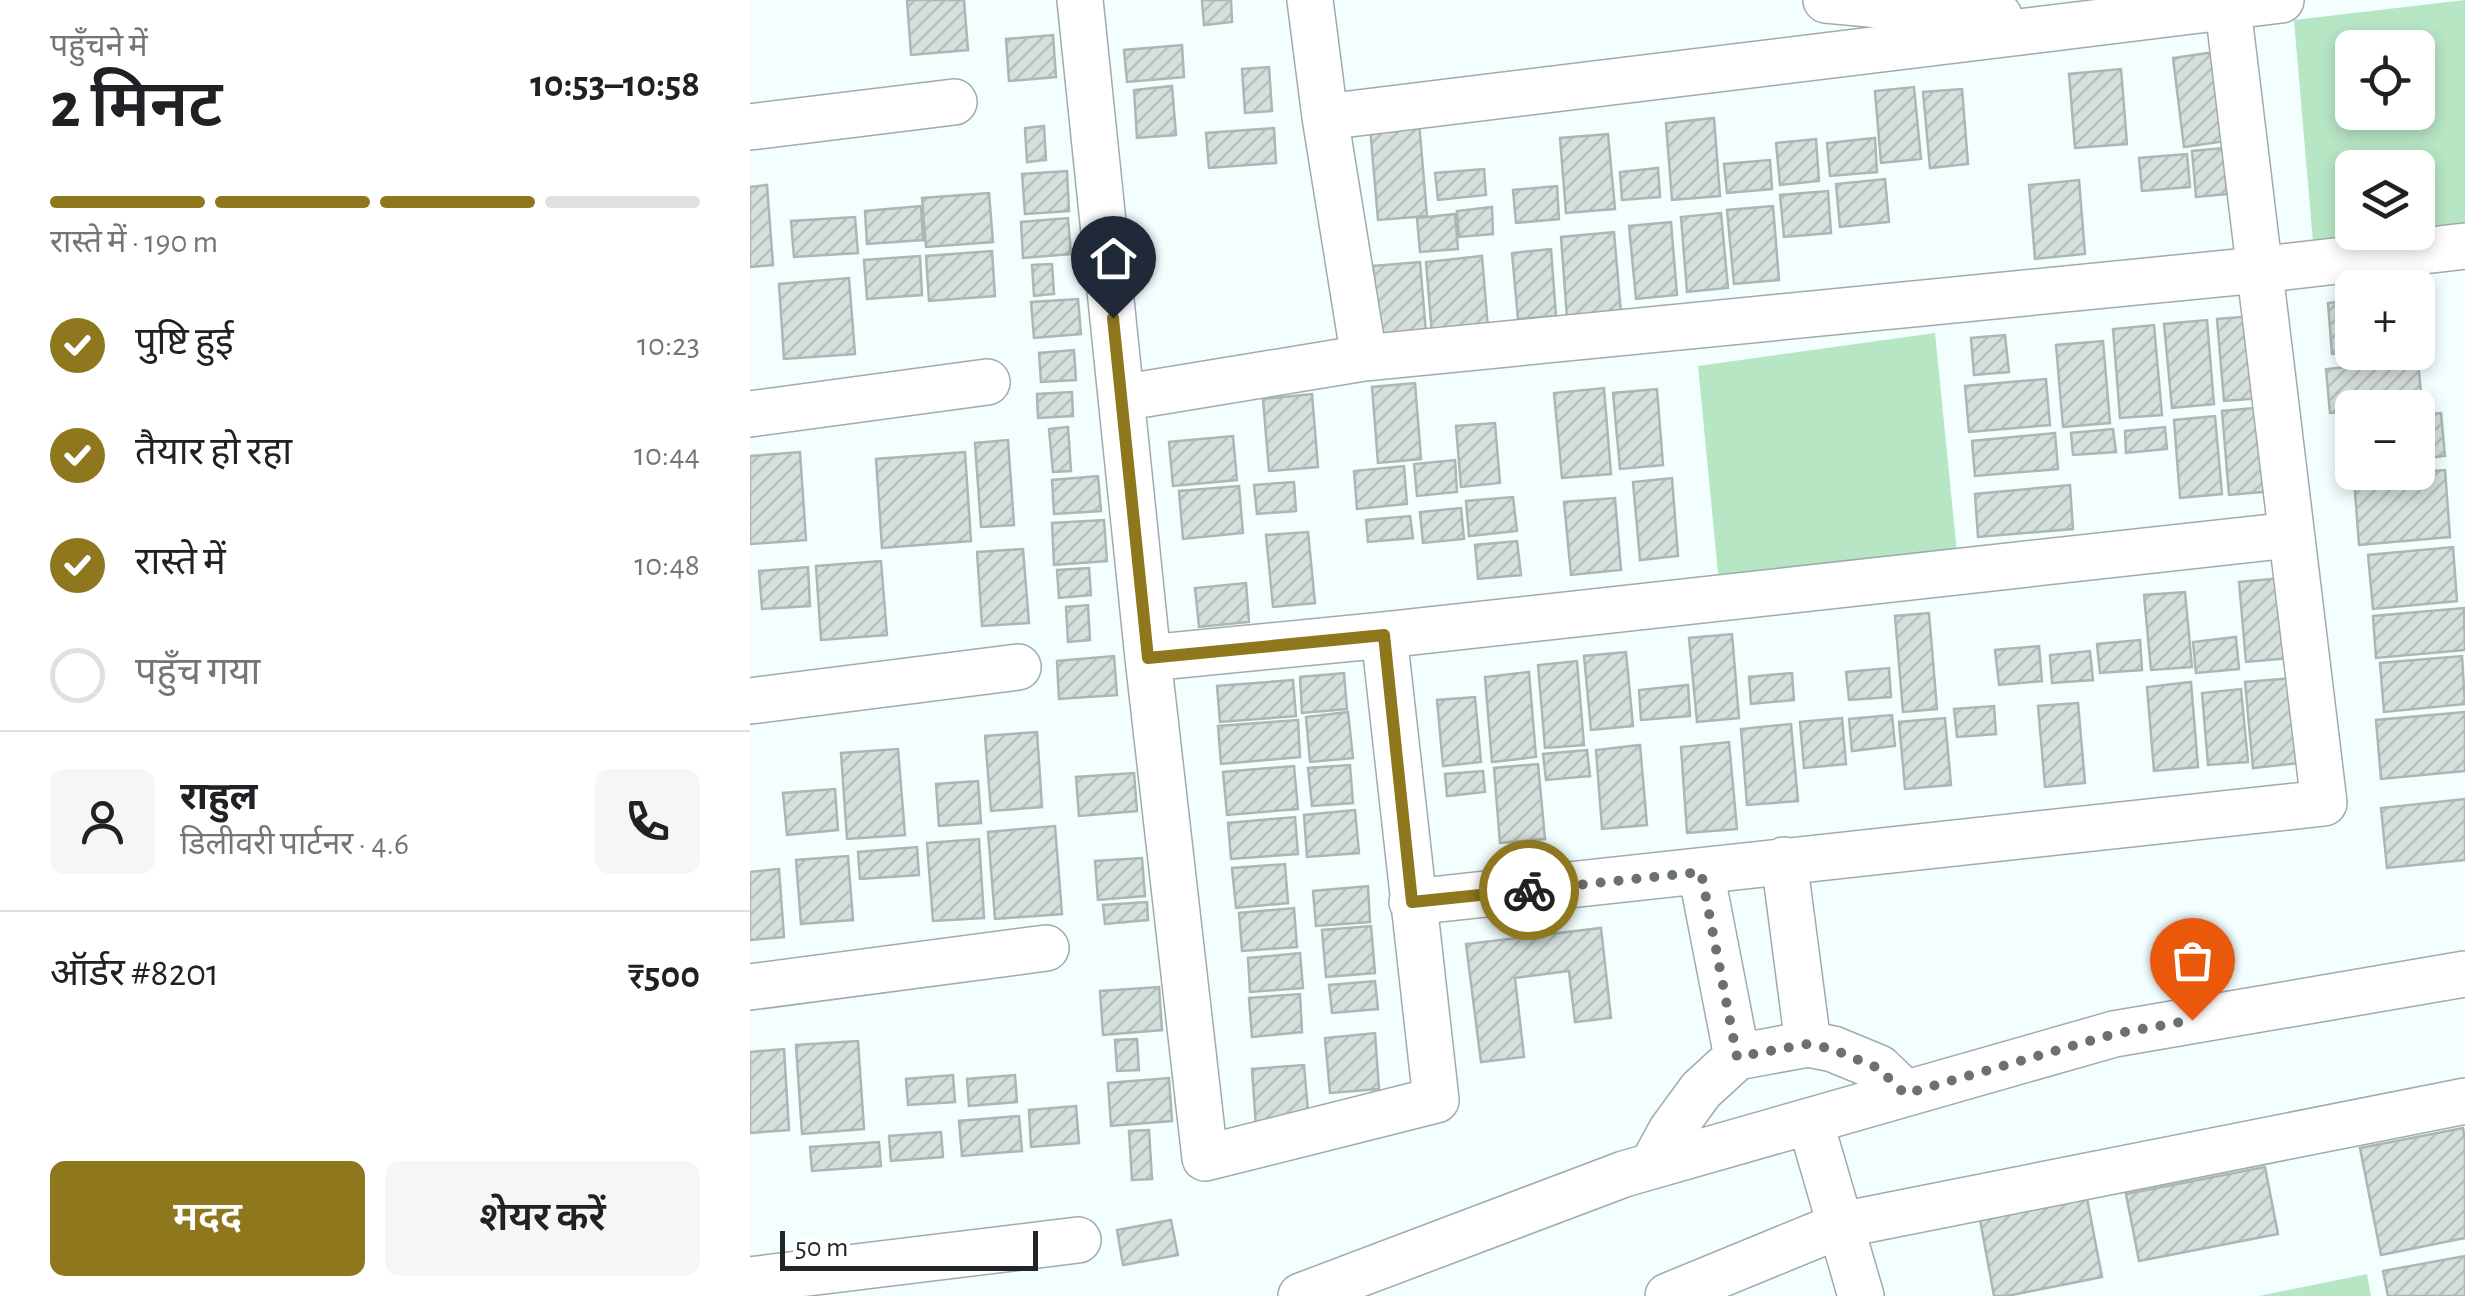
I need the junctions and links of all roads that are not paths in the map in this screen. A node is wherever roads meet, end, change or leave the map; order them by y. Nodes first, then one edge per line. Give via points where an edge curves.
1 (1080, 0) edge
2 (1310, 0) edge
3 (1826, 0) edge
4 (2280, 0) edge
5 (2228, 4) edge
6 (2091, 24) junction
7 (954, 102) dead end
8 (1325, 117) junction
9 (750, 127) edge
10 (2465, 246) edge
11 (2258, 270) junction
12 (1364, 358) junction
13 (987, 382) dead end
14 (1121, 398) junction
15 (750, 414) edge
16 (2290, 535) junction
17 (1384, 635) junction
18 (1148, 658) junction
19 (1018, 667) dead end
20 (750, 700) edge
21 (1784, 860) junction
22 (1701, 872) junction
23 (1412, 902) junction
24 (1046, 948) dead end
25 (2465, 974) edge
26 (750, 987) edge
27 (1808, 1044) junction
28 (1737, 1057) junction
29 (1905, 1094) junction
30 (2465, 1102) edge
31 (1810, 1120) junction
32 (1652, 1166) junction
33 (1840, 1225) junction
34 (1078, 1240) dead end
35 (750, 1280) edge
36 (1301, 1296) edge
37 (1668, 1296) edge
38 (1861, 1296) edge

1 - 14 street
2 - 8 street
3 - 6 street
4 - 5 street
5 - 6 street
5 - 11 street
6 - 8 street
7 - 9 street
8 - 12 street
10 - 11 street
11 - 12 street
11 - 16 street
12 - 14 street
13 - 15 street
14 - 18 street
16 - 17 street
16 - 21 street via 2324,802
17 - 18 street
17 - 23 street
18 - 23 street via 1206,1158 1436,1100
19 - 20 street
21 - 22 street
21 - 27 street
22 - 23 street
22 - 28 street
24 - 26 street
25 - 29 street via 2114,1034
27 - 28 street
27 - 29 street via 1878,1068
28 - 32 street via 1701,1090
29 - 31 street
30 - 33 street
31 - 32 street
31 - 33 street
32 - 36 street
33 - 37 street
33 - 38 street
34 - 35 street

